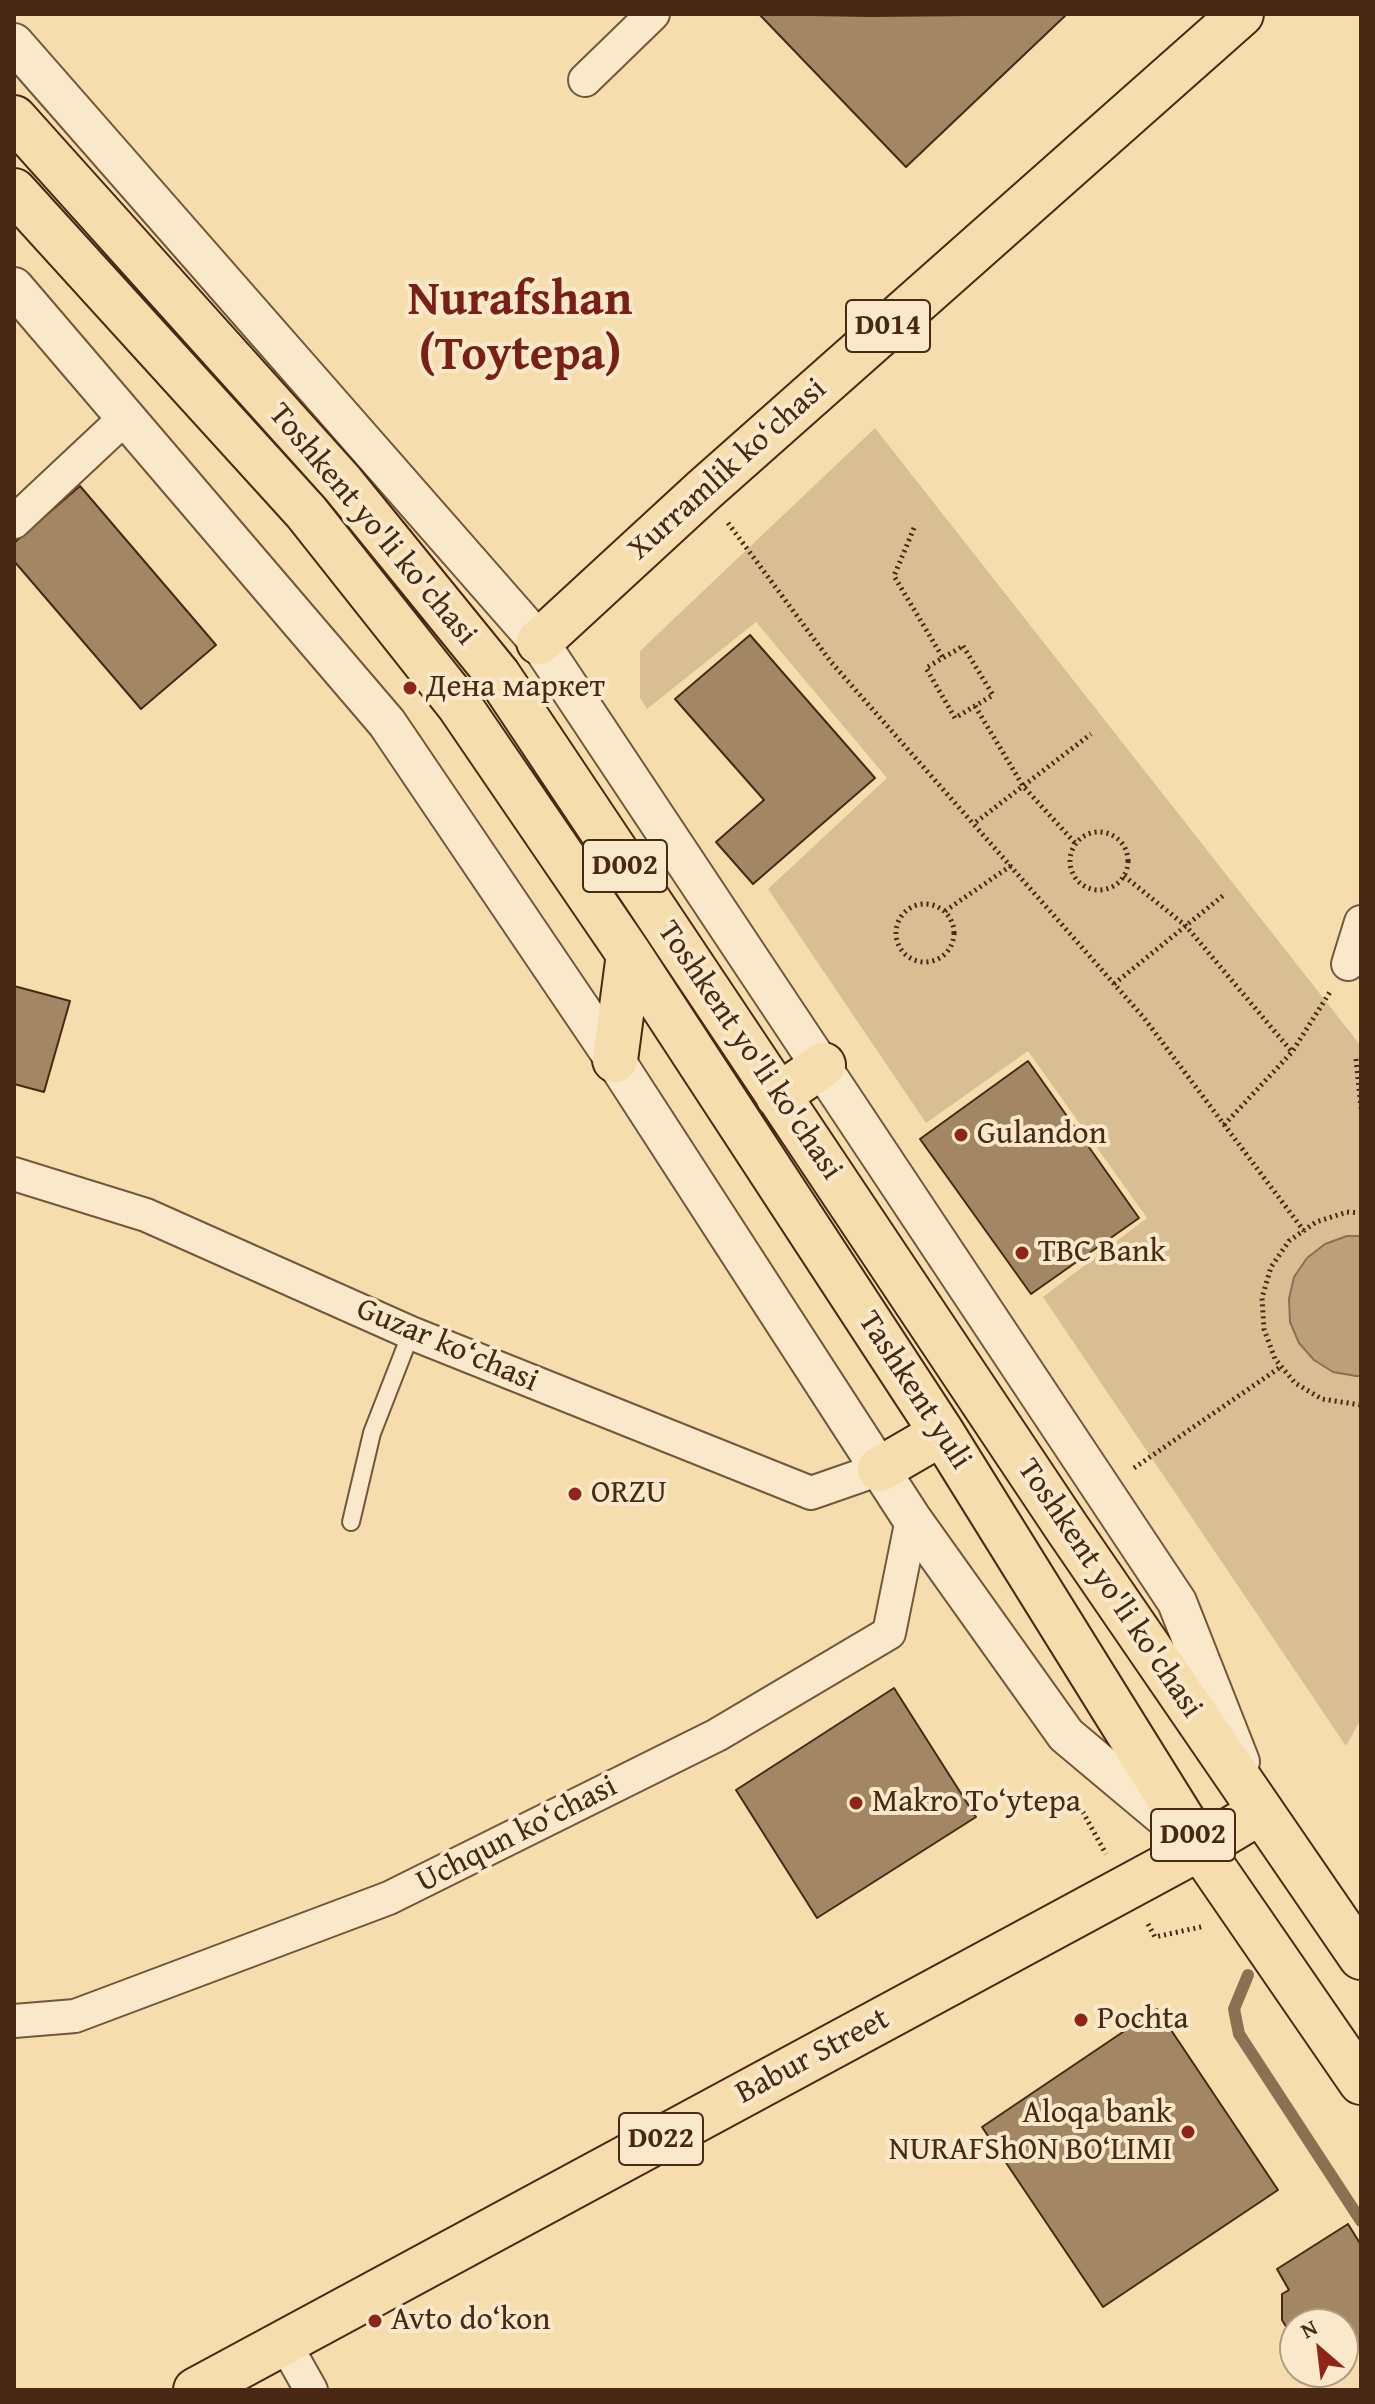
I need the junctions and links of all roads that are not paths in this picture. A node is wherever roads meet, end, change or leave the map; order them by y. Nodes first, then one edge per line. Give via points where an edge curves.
1 (653, 14) edge
2 (1219, 20) edge
3 (14, 43) edge
4 (585, 80) dead end
5 (14, 118) edge
6 (14, 191) edge
7 (14, 287) edge
8 (126, 417) junction
9 (14, 522) edge
10 (539, 642) junction
11 (1361, 922) edge
12 (629, 954) junction
13 (1348, 964) road end
14 (615, 1060) junction
15 (823, 1065) junction
16 (778, 1096) junction
17 (14, 1174) edge
18 (411, 1333) junction
19 (942, 1433) junction
20 (880, 1469) junction
21 (912, 1519) junction
22 (351, 1522) dead end
23 (1260, 1812) junction
24 (1200, 1848) junction
25 (1361, 1957) edge
26 (14, 2021) edge
27 (1361, 2082) edge
28 (284, 2342) junction
29 (196, 2390) edge
30 (311, 2390) edge

1 - 4 street
2 - 10 main road, Xurramlik ko‘chasi / D014
3 - 10 street
5 - 16 main road, Toshkent yo'li ko'chasi / D002 via 342,483 498,675
6 - 12 main road, Toshkent yo'li ko'chasi / D002 via 306,512 459,705
7 - 8 street
8 - 9 street
8 - 14 street via 387,723
10 - 15 street
11 - 13 street
12 - 14 main road
12 - 19 main road, Tashkent yuli / D002
14 - 20 street
15 - 16 main road
15 - 23 street via 1177,1602
16 - 23 main road, Toshkent yo'li ko'chasi / D002
17 - 18 street, Guzar ko‘chasi via 146,1215
18 - 20 street, Guzar ko‘chasi via 811,1493
18 - 22 lane via 372,1433
19 - 20 main road
19 - 24 main road, Tashkent yuli / D002
20 - 21 street
21 - 24 street via 1066,1735
21 - 26 street, Uchqun ko‘chasi via 889,1633 717,1735 389,1898 75,2016
23 - 24 main road, Babur Street / D022
23 - 25 main road, Toshkent yo'li ko'chasi / D002
24 - 27 main road, Tashkent yuli / D002
24 - 28 main road, Babur Street / D022
28 - 29 main road, Babur Street / D022
28 - 30 street

